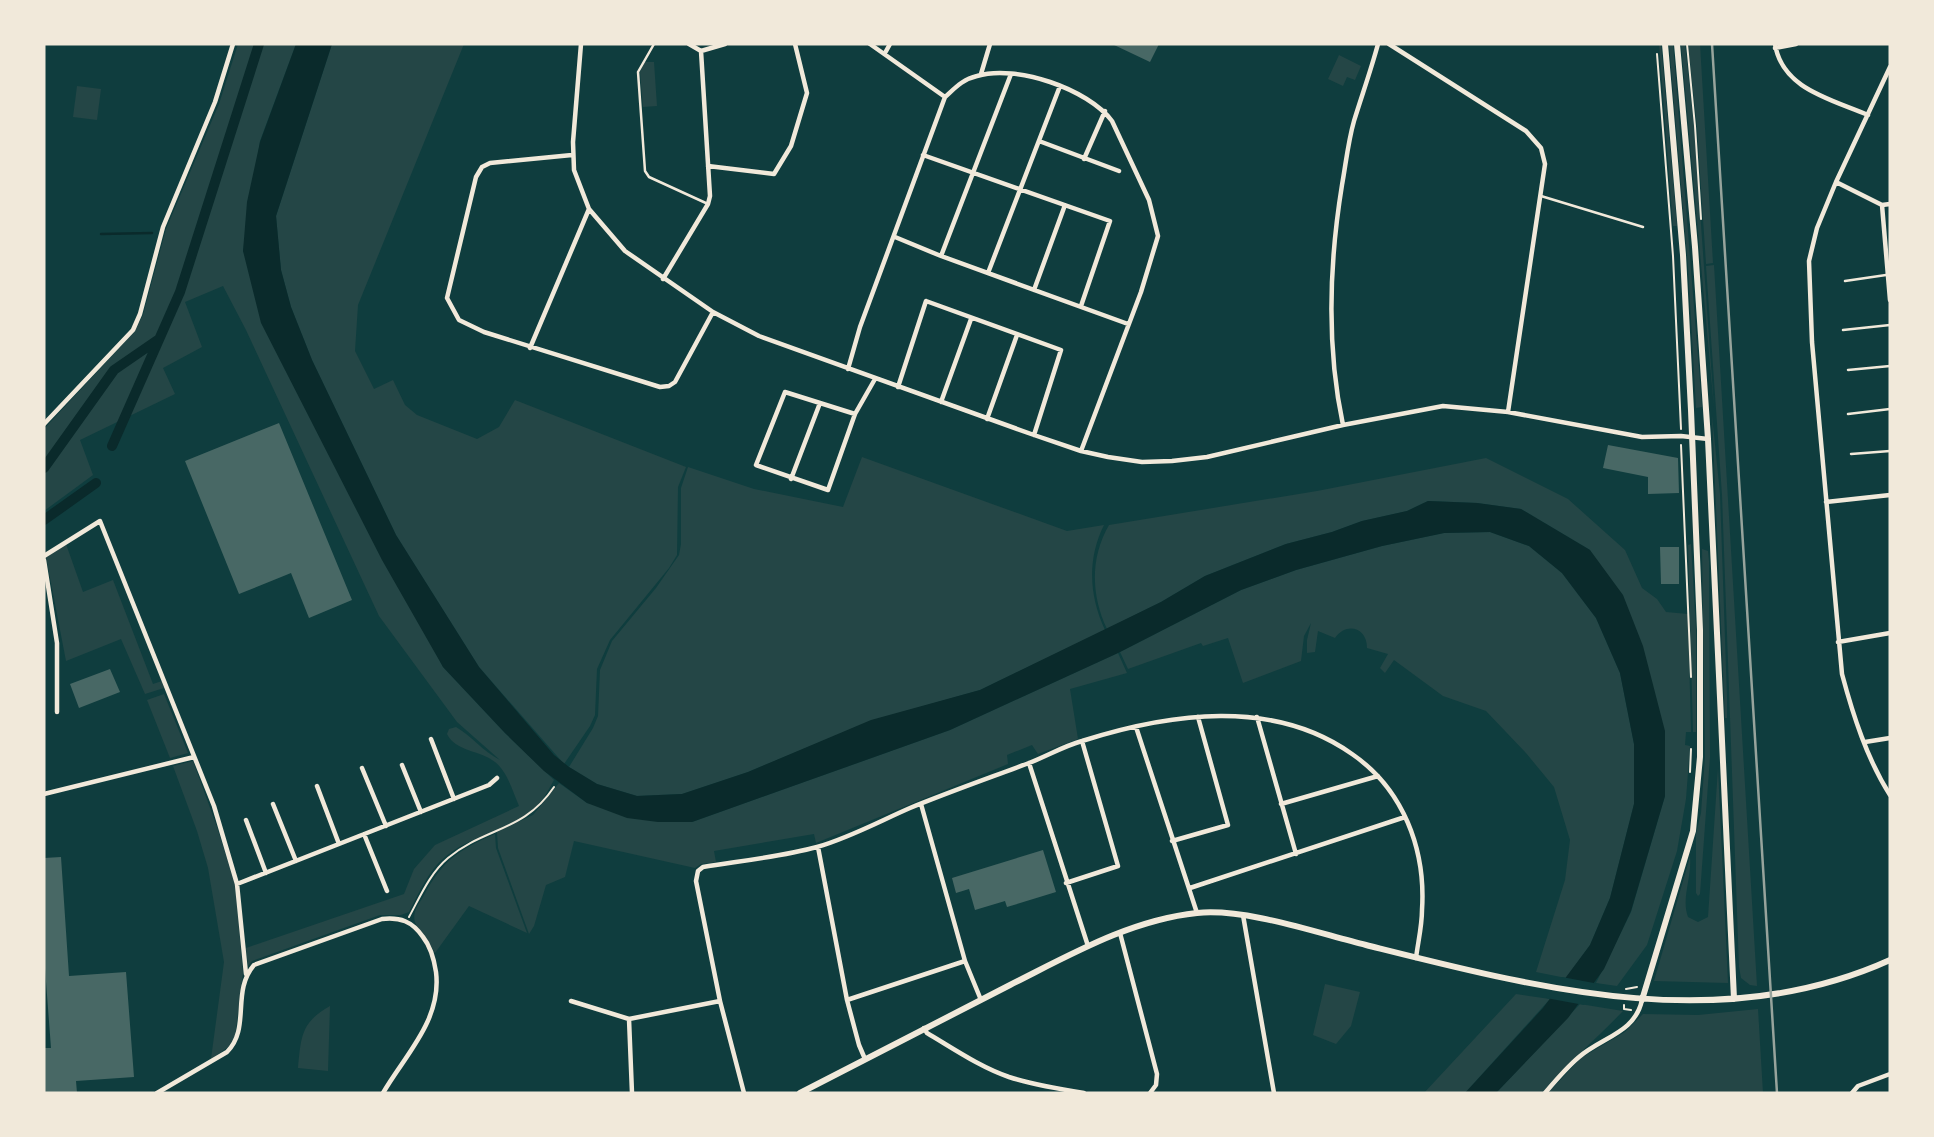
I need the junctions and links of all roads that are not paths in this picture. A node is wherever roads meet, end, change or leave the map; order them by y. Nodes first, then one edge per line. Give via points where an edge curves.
1 (233, 44) edge
2 (580, 44) edge
3 (654, 44) edge
4 (689, 44) edge
5 (725, 44) edge
6 (794, 44) edge
7 (870, 44) edge
8 (890, 44) edge
9 (990, 44) edge
10 (1378, 44) edge
11 (1389, 44) edge
12 (1665, 44) edge
13 (1677, 44) edge
14 (1796, 44) edge
15 (1775, 46) edge
16 (701, 51) junction
17 (885, 53) junction
18 (1890, 67) edge
19 (981, 74) junction
20 (1010, 74) junction
21 (1887, 81) edge
22 (1060, 86) junction
23 (945, 97) junction
24 (1105, 111) junction
25 (1868, 115) junction
26 (1039, 141) junction
27 (572, 155) junction
28 (923, 155) junction
29 (1084, 159) junction
30 (708, 166) junction
31 (1119, 171) dead end
32 (973, 173) junction
33 (1836, 182) junction
34 (1021, 190) junction
35 (1541, 196) junction
36 (709, 204) junction
37 (1890, 204) edge
38 (1065, 205) junction
39 (1882, 205) junction
40 (589, 209) junction
41 (1643, 227) dead end
42 (895, 237) junction
43 (941, 256) junction
44 (988, 273) junction
45 (1890, 275) edge
46 (663, 279) junction
47 (1845, 281) dead end
48 (1034, 290) junction
49 (1890, 300) edge
50 (1081, 306) junction
51 (713, 312) junction
52 (971, 319) junction
53 (1128, 324) junction
54 (1890, 325) edge
55 (1843, 330) dead end
56 (1017, 335) junction
57 (530, 348) junction
58 (1890, 366) edge
59 (848, 369) junction
60 (1848, 370) dead end
61 (875, 379) junction
62 (898, 387) junction
63 (820, 402) junction
64 (941, 402) junction
65 (1890, 409) edge
66 (1508, 412) junction
67 (1848, 414) dead end
68 (855, 415) junction
69 (987, 419) junction
70 (44, 424) edge
71 (1343, 425) junction
72 (1034, 435) junction
73 (1692, 436) junction
74 (1708, 439) junction
75 (1890, 451) edge
76 (1081, 452) junction
77 (1850, 454) dead end
78 (791, 479) junction
79 (1890, 495) edge
80 (1826, 502) junction
81 (44, 558) edge
82 (1890, 633) edge
83 (1838, 642) junction
84 (57, 712) dead end
85 (1198, 717) junction
86 (1257, 717) junction
87 (1136, 727) junction
88 (1890, 738) edge
89 (431, 739) dead end
90 (1082, 741) junction
91 (1865, 743) junction
92 (194, 757) junction
93 (1029, 762) junction
94 (402, 765) dead end
95 (362, 768) dead end
96 (1378, 776) junction
97 (497, 778) dead end
98 (317, 786) dead end
99 (44, 794) edge
100 (1890, 795) edge
101 (454, 799) junction
102 (273, 804) dead end
103 (921, 804) junction
104 (1281, 804) junction
105 (421, 812) junction
106 (1405, 817) junction
107 (246, 820) dead end
108 (386, 826) junction
109 (364, 834) junction
110 (1172, 841) junction
111 (339, 844) junction
112 (818, 846) junction
113 (1296, 854) junction
114 (296, 861) junction
115 (266, 873) junction
116 (1066, 883) junction
117 (237, 884) junction
118 (1190, 888) junction
119 (387, 891) dead end
120 (1198, 913) junction
121 (1243, 915) junction
122 (1120, 932) junction
123 (1088, 946) junction
124 (1416, 958) junction
125 (1890, 960) edge
126 (965, 961) junction
127 (246, 974) junction
128 (1734, 999) junction
129 (847, 1000) junction
130 (981, 1000) junction
131 (1642, 1000) junction
132 (571, 1001) dead end
133 (720, 1001) junction
134 (629, 1019) junction
135 (924, 1028) junction
136 (865, 1059) junction
137 (1890, 1073) edge
138 (157, 1093) edge
139 (383, 1093) edge
140 (632, 1093) edge
141 (744, 1093) edge
142 (800, 1093) edge
143 (1084, 1093) edge
144 (1150, 1093) edge
145 (1274, 1093) edge
146 (1545, 1093) edge
147 (1852, 1093) edge

1 - 70 street via 215,102 163,227 133,330
2 - 27 street
3 - 36 lane via 638,72 645,171
4 - 16 street
5 - 16 street
6 - 30 street via 807,93 791,146 774,174
7 - 17 street
8 - 17 street
9 - 19 street
10 - 71 street via 1349,143 1332,253 1329,309
11 - 35 street via 1526,131 1541,148 1545,164
12 - 73 street
13 - 74 street
14 - 15 street
15 - 25 street via 1783,69 1796,83
16 - 30 street
17 - 23 street
18 - 21 street
19 - 20 street
19 - 23 street via 961,82
20 - 22 street
20 - 32 street
21 - 25 street
22 - 24 street
22 - 26 street
23 - 28 street
24 - 29 street
24 - 53 street via 1149,200 1158,236
25 - 33 street
26 - 29 street
26 - 34 street
27 - 40 street
27 - 57 street via 482,167 447,298 459,320
28 - 32 street
28 - 42 street
29 - 31 street
30 - 36 street
32 - 34 street
32 - 43 street
33 - 39 street
33 - 80 street via 1817,228 1808,278
34 - 38 street
34 - 44 street
35 - 41 lane
35 - 66 street
36 - 46 street
37 - 39 street
38 - 48 street
38 - 50 street via 1110,222
39 - 45 street
40 - 46 street via 625,251
40 - 57 street
42 - 43 street
42 - 59 street
43 - 44 street
44 - 48 street
45 - 47 lane
45 - 49 street
46 - 51 street
48 - 50 street
50 - 53 street
51 - 57 street via 669,386
51 - 59 street
52 - 56 street
52 - 62 street via 926,301
52 - 64 street
53 - 76 street
54 - 55 lane
56 - 69 street
56 - 72 street via 1061,349
58 - 60 lane
59 - 61 street
61 - 62 street
61 - 68 street
62 - 64 street
63 - 68 street
63 - 78 street
63 - 78 street via 785,391 756,465
64 - 69 street
65 - 67 lane
66 - 71 street via 1443,406
66 - 73 street via 1642,437
68 - 78 street via 828,490
69 - 72 street
71 - 76 street via 1172,461 1142,462
72 - 76 street
73 - 74 street
73 - 131 street via 1700,631 1696,812
74 - 128 street
75 - 77 lane
79 - 80 street
80 - 83 street
81 - 84 street via 57,643
81 - 92 street via 100,521
82 - 83 street
83 - 91 street via 1842,674
85 - 86 street
85 - 87 street
85 - 110 street via 1228,825
86 - 96 street via 1291,723 1346,749
86 - 104 street
87 - 90 street
87 - 110 street
88 - 91 street
89 - 101 street
90 - 93 street
90 - 116 street via 1118,866
91 - 100 street
92 - 99 street
92 - 117 street
93 - 103 street
93 - 116 street
94 - 105 street
95 - 108 street
96 - 104 street
96 - 106 street
97 - 101 street
98 - 111 street
101 - 105 street
102 - 114 street
103 - 112 street
103 - 126 street
104 - 113 street
105 - 108 street
106 - 113 street
106 - 124 street via 1414,838 1422,887
107 - 115 street
108 - 109 street
109 - 111 street
109 - 119 street
110 - 118 street
111 - 114 street
112 - 129 street
112 - 133 street via 703,867 696,876
113 - 118 street
114 - 115 street
115 - 117 street
116 - 123 street
117 - 127 street
118 - 120 street
120 - 121 street
120 - 122 street
121 - 124 street
121 - 145 street
122 - 123 street
122 - 144 street via 1157,1074
123 - 130 street
124 - 131 street
125 - 128 street via 1826,984
126 - 129 street
126 - 130 street
127 - 138 street via 234,1045
127 - 139 street via 254,965 382,919 407,921 428,942 434,959 435,1002 415,1046
128 - 131 street
129 - 136 street
130 - 135 street
131 - 146 street via 1631,1023 1579,1056
132 - 134 street
133 - 134 street
133 - 141 street
134 - 140 street
135 - 136 street
135 - 143 street via 1007,1077
136 - 142 street
137 - 147 street

